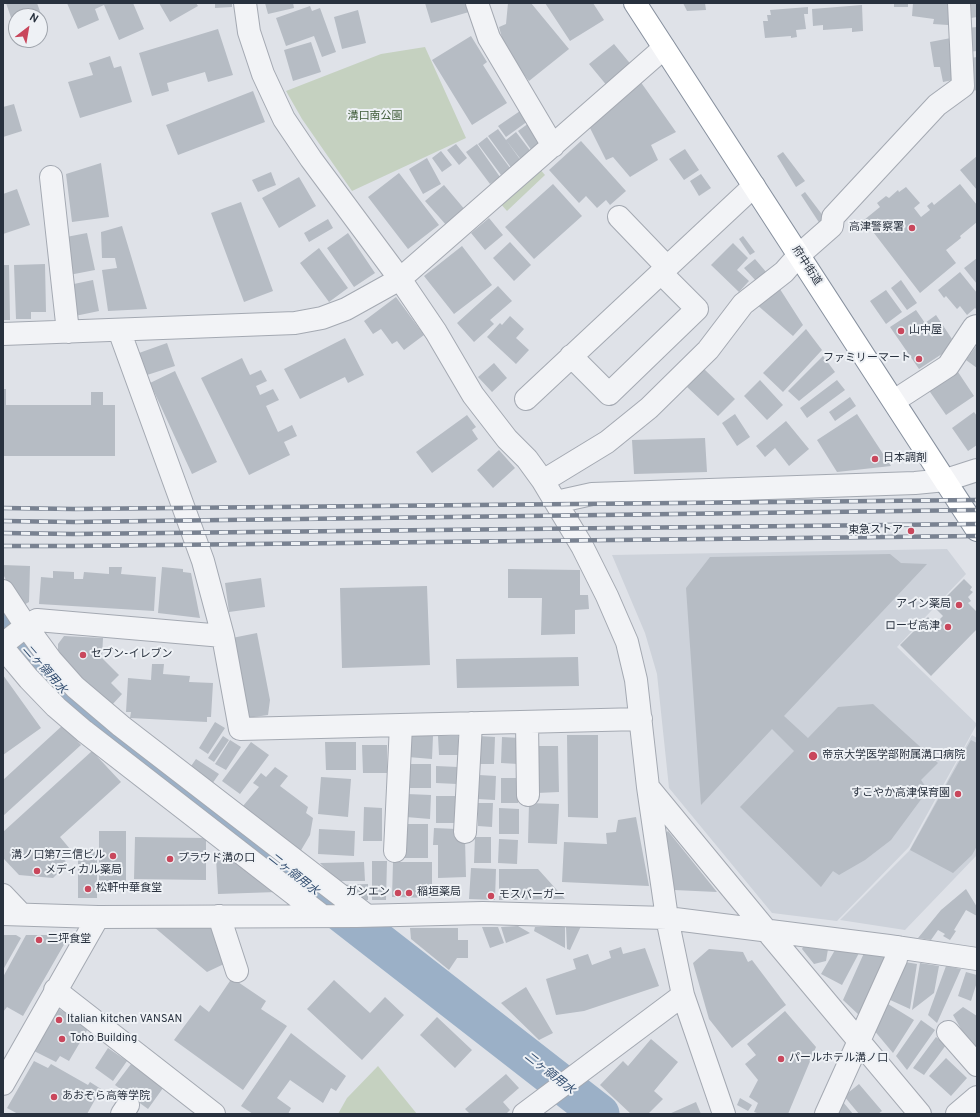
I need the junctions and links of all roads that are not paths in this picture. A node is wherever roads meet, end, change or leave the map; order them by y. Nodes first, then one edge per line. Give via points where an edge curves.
1 (246, 3) edge
2 (477, 3) edge
3 (635, 3) edge
4 (959, 3) edge
5 (664, 48) junction
6 (553, 146) junction
7 (51, 177) dead end
8 (754, 186) junction
9 (619, 217) dead end
10 (799, 255) junction
11 (664, 270) junction
12 (400, 279) junction
13 (977, 326) edge
14 (119, 330) junction
15 (68, 332) junction
16 (3, 334) edge
17 (571, 356) junction
18 (526, 399) dead end
19 (894, 401) junction
20 (977, 470) edge
21 (946, 480) junction
22 (543, 481) junction
23 (556, 502) junction
24 (977, 530) edge
25 (3, 591) edge
26 (223, 636) junction
27 (12, 638) edge
28 (95, 704) junction
29 (640, 719) junction
30 (527, 722) junction
31 (471, 723) junction
32 (77, 725) junction
33 (400, 725) junction
34 (648, 787) junction
35 (528, 795) dead end
36 (220, 802) junction
37 (204, 825) junction
38 (465, 832) dead end
39 (394, 851) dead end
40 (3, 895) edge
41 (12, 914) edge
42 (362, 915) junction
43 (219, 916) junction
44 (326, 916) junction
45 (98, 917) junction
46 (668, 918) junction
47 (766, 930) junction
48 (898, 947) junction
49 (977, 959) edge
50 (237, 971) dead end
51 (55, 990) junction
52 (683, 995) junction
53 (948, 1032) dead end
54 (859, 1041) junction
55 (977, 1065) edge
56 (3, 1084) edge
57 (977, 1097) edge
58 (214, 1114) edge
59 (524, 1114) edge
60 (724, 1114) edge
61 (826, 1114) edge
62 (920, 1114) edge
63 (957, 1114) edge

1 - 12 street via 249,32 260,67 284,119
2 - 6 street via 489,38
3 - 5 highway, 府中街道
4 - 10 street via 963,86 937,105 832,217 832,226
5 - 6 street
5 - 8 highway, 府中街道
6 - 12 street
7 - 15 street
8 - 10 highway, 府中街道
8 - 11 street
9 - 11 street
10 - 19 highway, 府中街道
10 - 22 street via 784,272 743,304 708,350 649,408 607,442
11 - 17 street
11 - 17 street via 697,309 609,394
12 - 14 street via 346,309 322,318 294,323
12 - 22 street via 436,332 473,395
13 - 19 street via 948,366
14 - 15 street
14 - 26 street via 202,561
15 - 16 street
17 - 18 street
19 - 21 highway, 府中街道
20 - 21 street
21 - 23 street via 592,494
21 - 24 highway, 府中街道
22 - 23 street
23 - 29 street via 608,596 627,642 636,680
25 - 27 street
26 - 27 street via 38,620
26 - 33 street via 240,729
27 - 28 street via 56,665 75,687
27 - 32 street via 29,679
28 - 32 street
28 - 36 street
29 - 30 street
29 - 34 street
30 - 31 street
30 - 35 street
31 - 33 street
31 - 38 street
32 - 37 street
33 - 39 street
34 - 46 street
34 - 47 street
36 - 37 street
36 - 42 street
37 - 44 street
40 - 41 street
41 - 45 street
42 - 44 street
42 - 46 street via 483,913
43 - 44 street
43 - 45 street
43 - 50 street
45 - 51 street
46 - 47 street
46 - 52 street
47 - 48 street
47 - 54 street
48 - 49 street
48 - 54 street via 896,959
51 - 56 street
51 - 58 street
52 - 59 street
52 - 60 street
53 - 55 street
54 - 61 street
54 - 62 street
57 - 63 street

